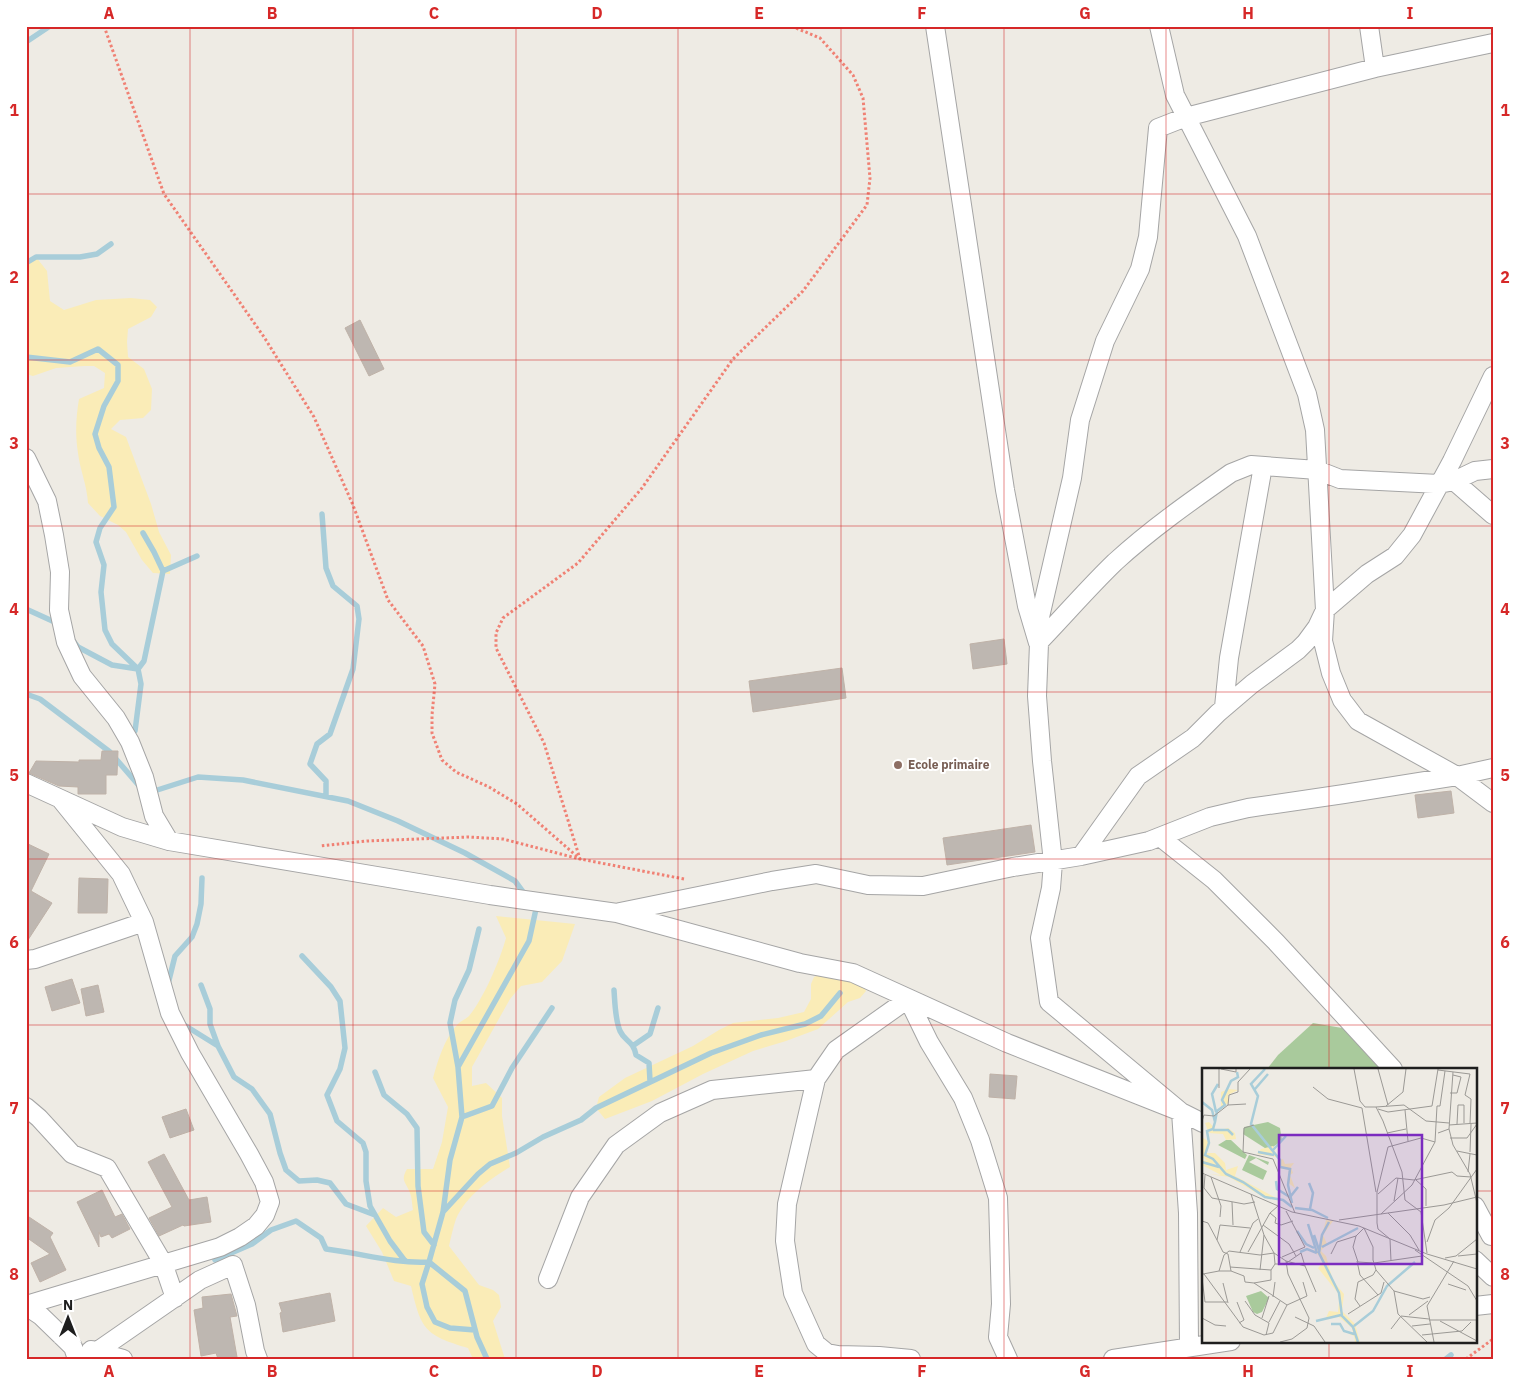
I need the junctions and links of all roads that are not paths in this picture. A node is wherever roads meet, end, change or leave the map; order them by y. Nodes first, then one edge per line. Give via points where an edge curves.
1 (935, 26) edge
2 (1159, 26) edge
3 (1369, 26) edge
4 (1493, 43) edge
5 (1375, 68) junction
6 (1186, 116) junction
7 (1493, 376) edge
8 (26, 458) edge
9 (1263, 466) junction
10 (1493, 469) edge
11 (1317, 470) junction
12 (1446, 482) junction
13 (1493, 515) edge
14 (1325, 610) junction
15 (1038, 642) junction
16 (1224, 708) junction
17 (1493, 768) edge
18 (1457, 776) junction
19 (26, 784) edge
20 (60, 799) junction
21 (1493, 803) edge
22 (1160, 837) junction
23 (169, 841) junction
24 (1081, 856) junction
25 (1052, 862) junction
26 (617, 913) junction
27 (144, 922) junction
28 (26, 960) edge
29 (908, 999) junction
30 (1392, 1068) edge
31 (816, 1079) junction
32 (26, 1106) edge
33 (1182, 1112) junction
34 (1202, 1122) edge
35 (1476, 1209) edge
36 (1486, 1234) edge
37 (1476, 1261) edge
38 (163, 1263) junction
39 (1493, 1277) edge
40 (548, 1279) dead end
41 (175, 1298) junction
42 (1493, 1304) edge
43 (26, 1306) edge
44 (1476, 1306) edge
45 (1224, 1342) edge
46 (1190, 1346) junction
47 (75, 1353) edge
48 (92, 1355) edge
49 (828, 1356) edge
50 (123, 1359) edge
51 (258, 1359) edge
52 (911, 1359) edge
53 (1008, 1359) edge
54 (1113, 1359) edge

1 - 15 street via 1005,490 1027,606
2 - 6 street via 1175,95
3 - 5 street
4 - 5 street
5 - 6 street
6 - 11 street via 1247,236 1307,394
6 - 15 street via 1158,128 1148,237 1137,277 1104,340 1080,420 1072,478 1040,616
7 - 12 street via 1452,461
8 - 23 street via 47,501 51,518 66,642 82,676 116,718 130,742 144,777 154,816
9 - 11 street
9 - 15 street via 1251,465 1231,473 1176,511 1114,563
9 - 16 street via 1229,658
10 - 12 street via 1475,471
11 - 12 street via 1340,478
11 - 14 street
12 - 13 street
12 - 14 street via 1395,556 1367,574
14 - 16 street via 1306,642
14 - 18 street via 1322,641 1342,700 1358,721
15 - 25 street via 1037,696
16 - 24 street via 1193,738 1138,776
17 - 18 street
18 - 21 street
18 - 22 street via 1248,808 1210,817
19 - 20 street
20 - 23 street via 131,830
20 - 27 street via 121,874
22 - 24 street
22 - 30 street via 1214,880
23 - 26 street via 490,896
24 - 25 street
25 - 26 street via 923,886 868,885 816,874
25 - 33 street via 1051,888 1040,938 1049,1002
26 - 29 street via 800,963 853,973
27 - 28 street
27 - 38 street via 170,1013 264,1182 270,1202 256,1226 240,1237 220,1247
29 - 31 street via 836,1050
29 - 33 street
29 - 53 street via 929,1042 963,1098 998,1198 1001,1304 998,1337
31 - 40 street via 712,1090 660,1113 616,1145 580,1197
31 - 49 street via 787,1204 785,1241 793,1293 816,1344
32 - 38 street via 72,1154 107,1168
33 - 34 street
33 - 46 street via 1188,1213
35 - 36 street
37 - 39 street
38 - 41 street
38 - 43 street
41 - 48 street
41 - 51 street via 200,1280 233,1265
42 - 44 street
43 - 47 street via 41,1316
45 - 46 street
46 - 54 street
47 - 48 street
48 - 50 street
49 - 52 street

